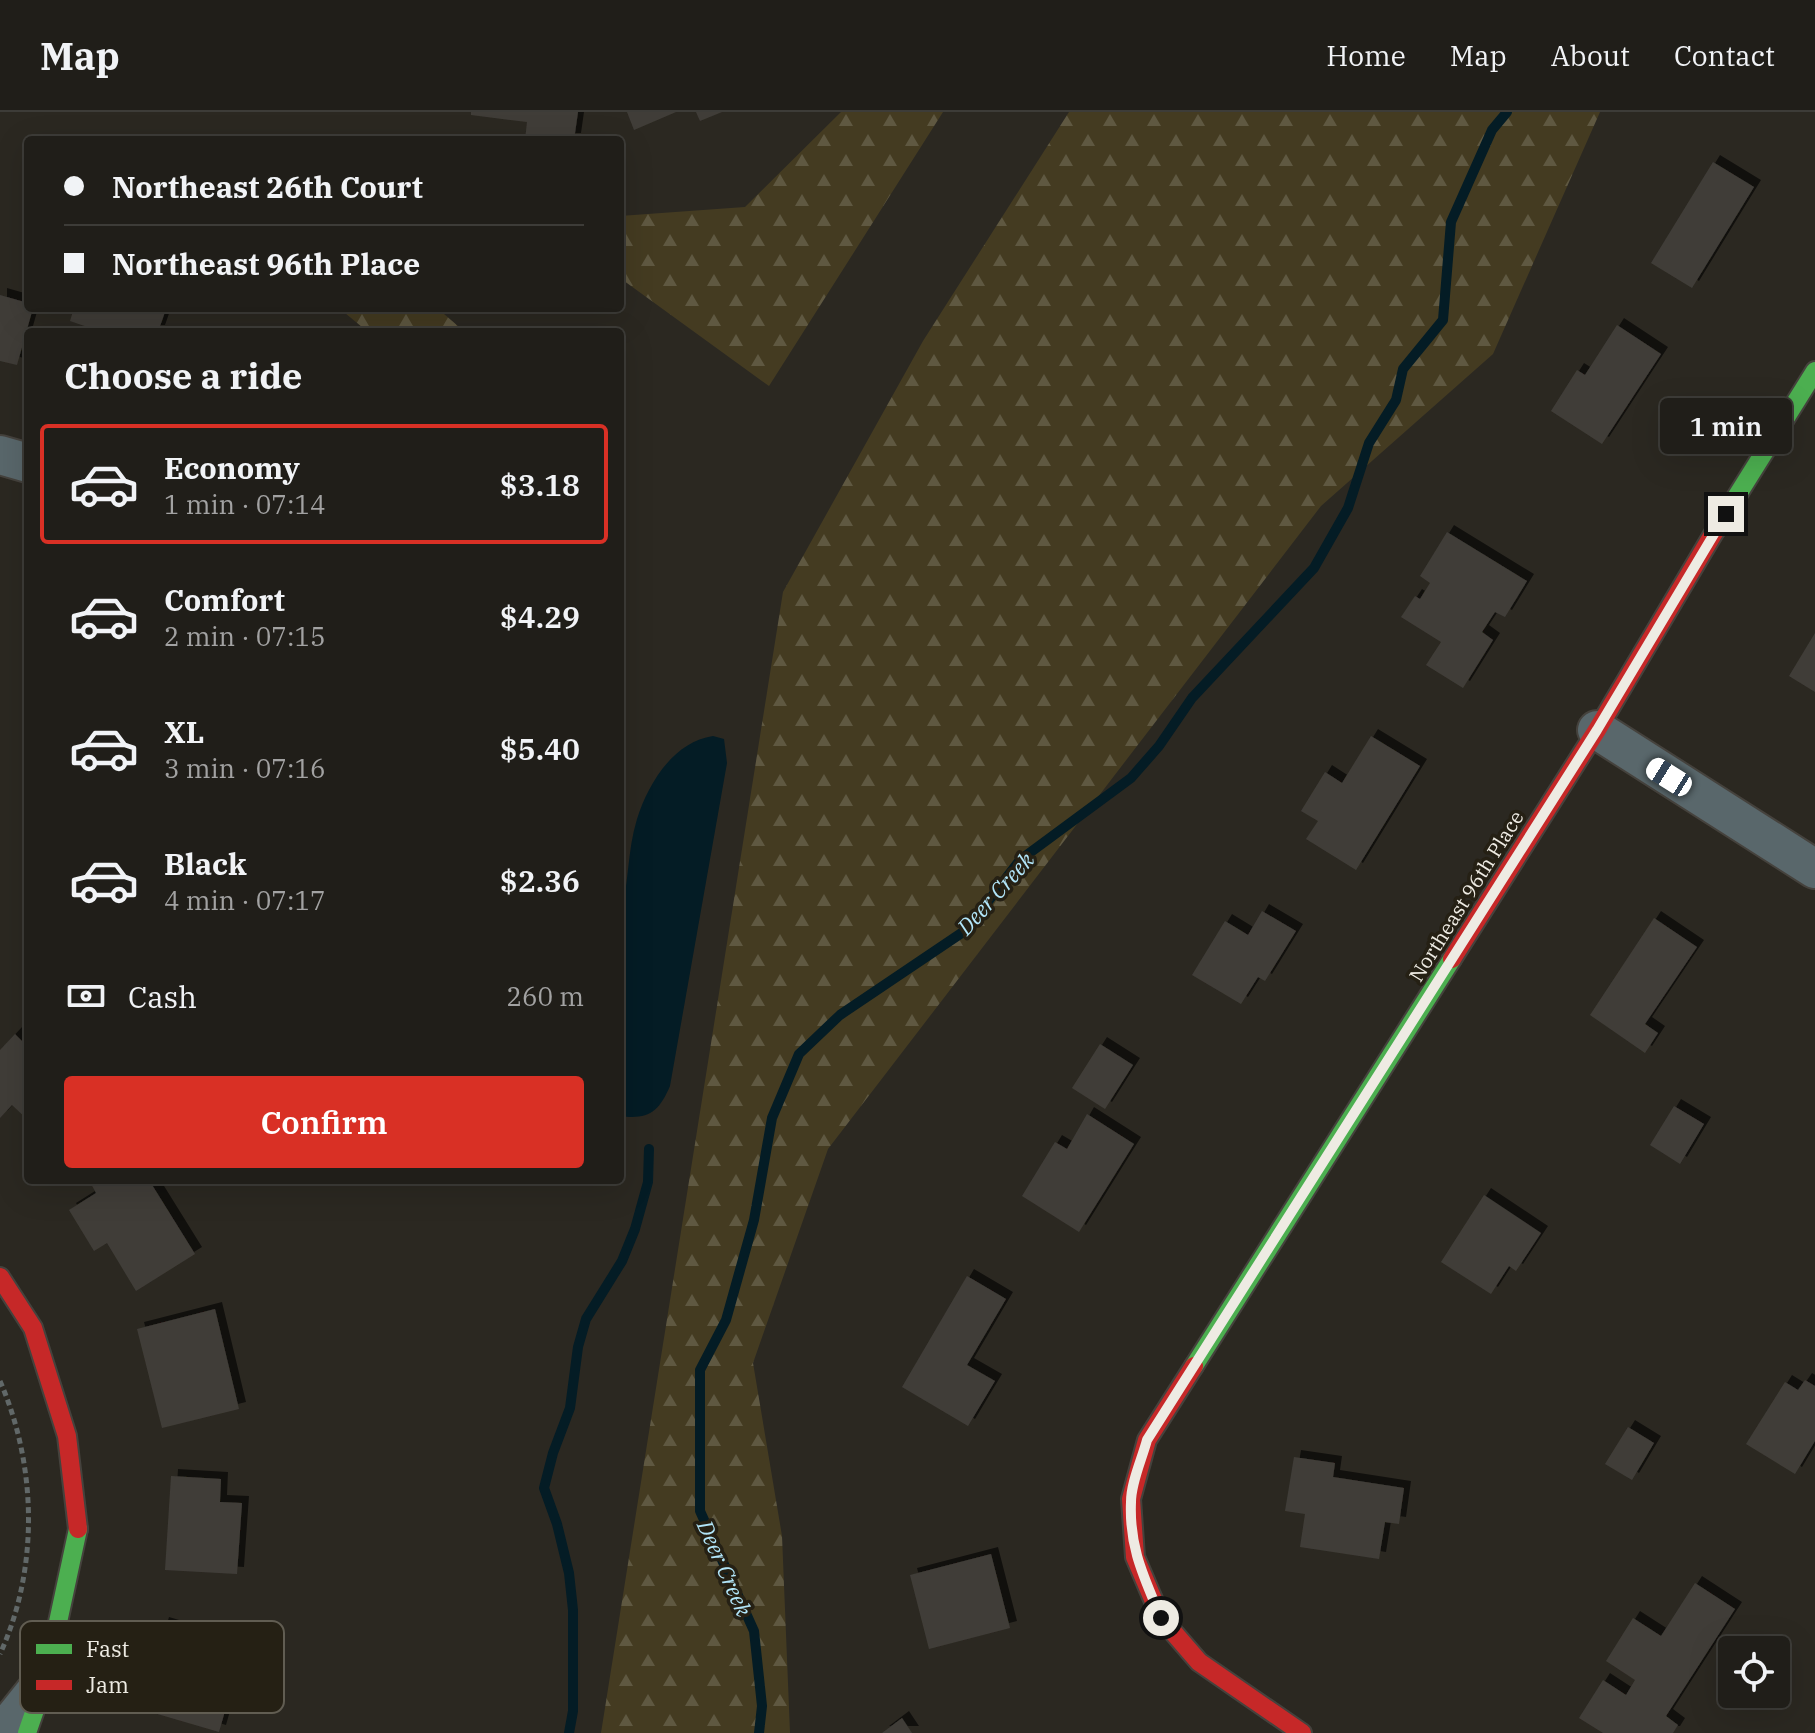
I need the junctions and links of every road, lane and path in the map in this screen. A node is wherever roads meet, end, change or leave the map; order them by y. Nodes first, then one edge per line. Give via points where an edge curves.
1 (1815, 371) edge
2 (0, 455) edge
3 (24, 462) edge
4 (1597, 730) junction
5 (1815, 869) edge
6 (0, 1277) edge
7 (0, 1381) edge
8 (58, 1621) edge
9 (0, 1654) edge
10 (20, 1710) edge
11 (34, 1713) edge
12 (2, 1733) edge
13 (27, 1733) edge
14 (1302, 1733) edge

1 - 4 street, Northeast 96th Place
2 - 3 street
4 - 5 street
4 - 14 street, Northeast 96th Place via 1147,1440 1131,1499 1135,1557 1161,1618 1199,1662
6 - 8 street via 33,1328 67,1436 78,1527
7 - 9 path via 18,1435 29,1533 24,1583
10 - 12 street
11 - 13 street

